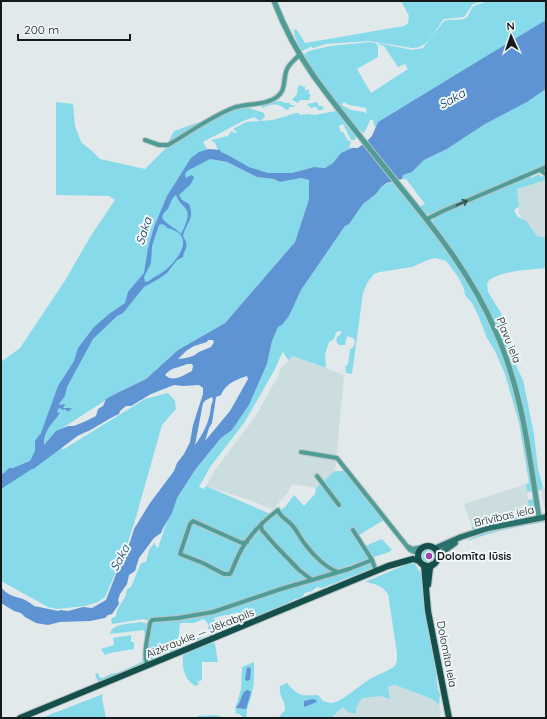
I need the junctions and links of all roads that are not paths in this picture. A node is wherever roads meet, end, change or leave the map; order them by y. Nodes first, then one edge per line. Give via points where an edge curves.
1 (274, 1) edge
2 (300, 55) junction
3 (145, 140) dead end
4 (546, 167) edge
5 (540, 170) junction
6 (546, 174) edge
7 (427, 219) junction
8 (301, 452) dead end
9 (317, 476) dead end
10 (339, 505) dead end
11 (546, 517) edge
12 (539, 518) junction
13 (263, 523) junction
14 (353, 530) dead end
15 (468, 535) junction
16 (248, 542) junction
17 (436, 548) junction
18 (420, 551) junction
19 (439, 556) junction
20 (372, 560) junction
21 (422, 563) junction
22 (432, 565) junction
23 (388, 566) junction
24 (376, 571) junction
25 (338, 572) junction
26 (312, 580) junction
27 (426, 594) junction
28 (147, 665) junction
29 (20, 718) edge
30 (449, 718) edge

1 - 2 street, Pļavu iela
2 - 3 street via 288,67 283,90 277,97 240,105 222,112 168,145
2 - 7 street, Pļavu iela via 323,89
4 - 5 street
5 - 6 street
7 -> 5 street
7 - 12 street, Pļavu iela via 449,249 496,330 526,428
8 - 18 street via 337,458 408,547
9 - 10 street
11 - 12 main road, Brīvības iela
12 - 15 main road, Brīvības iela
13 - 16 street
13 - 25 street via 278,510 321,562
13 - 26 street via 262,530 299,570
14 - 20 street
15 - 17 main road, Brīvības iela
15 - 19 main road, Brīvības iela via 450,545
16 - 16 street via 242,543 193,521 179,553 180,556 229,575 240,551
17 - 18 main road via 428,545
17 - 19 main road
18 - 21 main road
18 - 23 main road, Aizkraukle — Jēkabpils
19 - 22 main road via 437,562
20 - 24 street
20 - 25 street
21 - 22 main road
21 - 23 main road, Aizkraukle — Jēkabpils via 413,559
21 - 27 main road, Dolomīta iela
22 - 27 main road, Dolomīta iela
23 - 24 main road, Aizkraukle — Jēkabpils
24 - 28 main road, Aizkraukle — Jēkabpils
25 - 26 street
26 - 28 street via 202,615 151,621 145,658
27 - 30 main road, Dolomīta iela
28 - 29 main road, Aizkraukle — Jēkabpils

